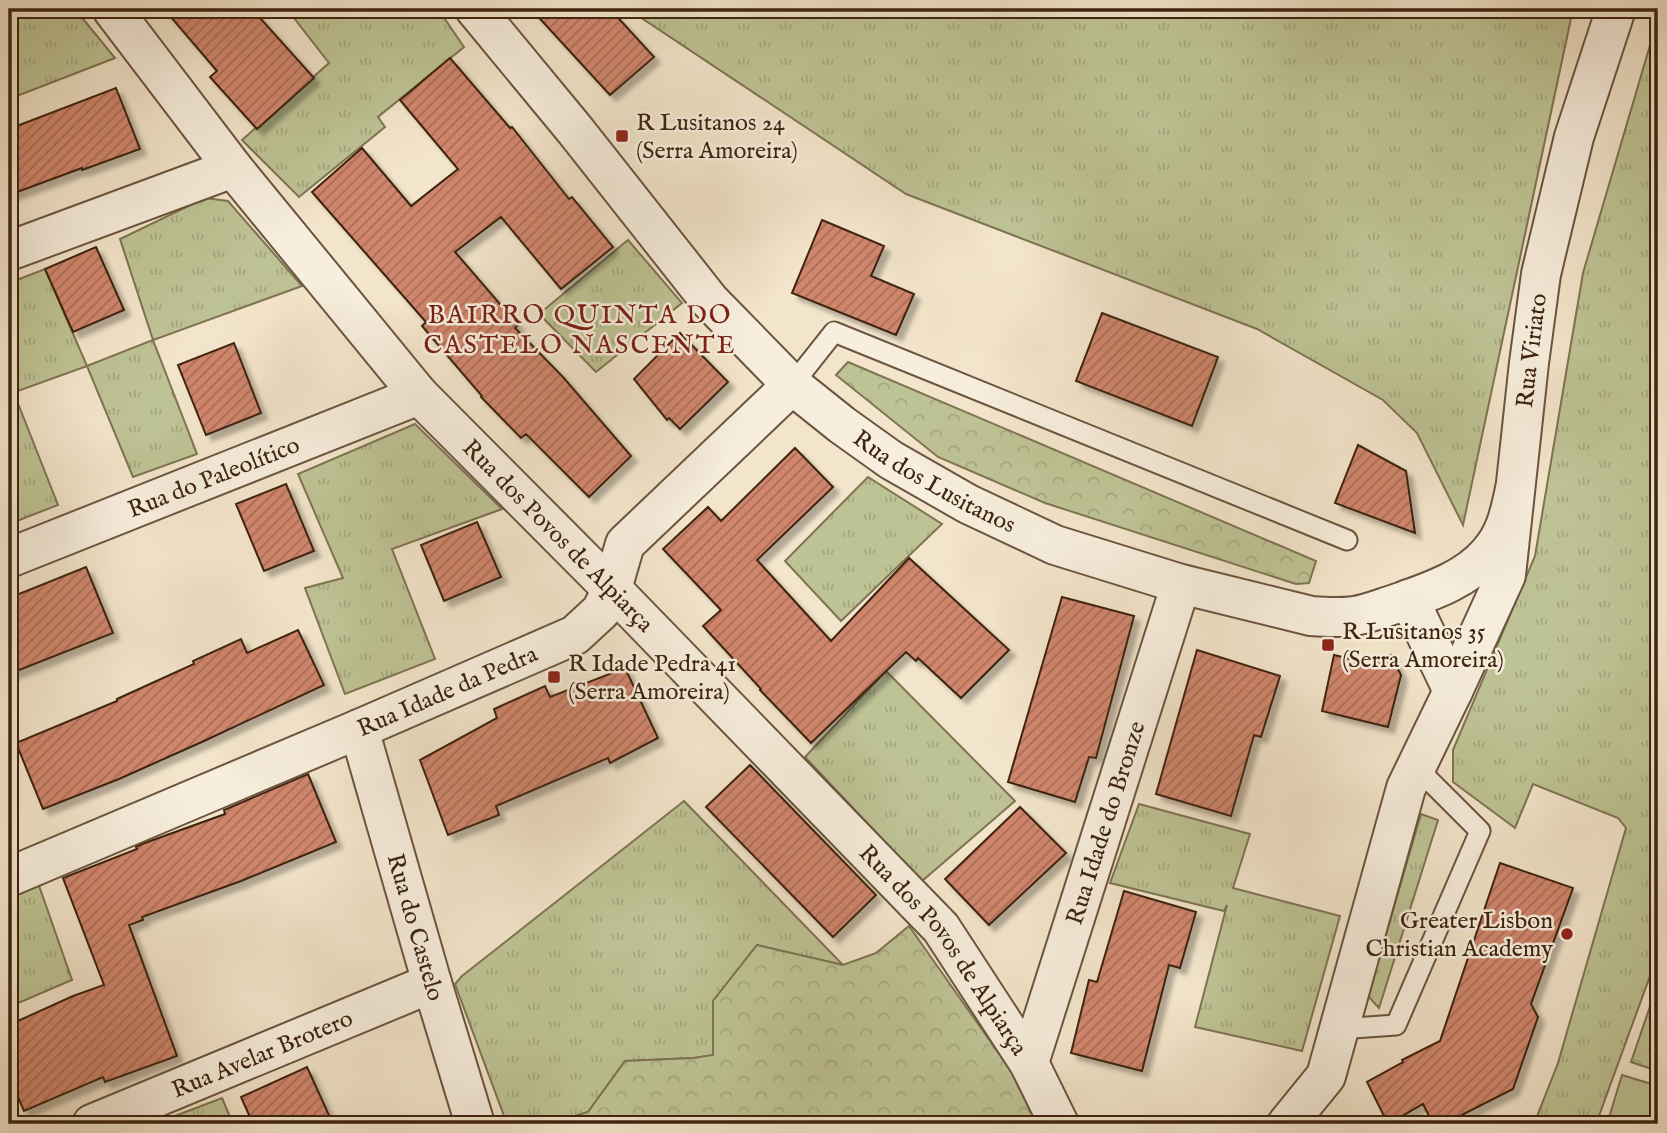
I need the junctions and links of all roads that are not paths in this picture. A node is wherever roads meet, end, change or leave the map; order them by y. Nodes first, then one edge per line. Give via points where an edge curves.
1 (111, 9) edge
2 (475, 9) edge
3 (1616, 9) edge
4 (233, 168) junction
5 (9, 251) edge
6 (792, 385) junction
7 (419, 396) junction
8 (1515, 489) junction
9 (1347, 540) dead end
10 (9, 558) edge
11 (1181, 584) junction
12 (612, 589) junction
13 (1409, 599) junction
14 (1453, 691) junction
15 (359, 729) junction
16 (1416, 767) junction
17 (9, 877) edge
18 (432, 983) junction
19 (1339, 1029) junction
20 (1029, 1063) junction
21 (92, 1124) edge
22 (475, 1124) edge
23 (1059, 1124) edge
24 (1287, 1124) edge

1 - 4 street, Rua dos Povos de Alpiarça
2 - 6 street, Rua dos Lusitanos via 710,301
3 - 8 street, Rua Viriato via 1574,137 1541,274
4 - 5 street
4 - 7 street, Rua dos Povos de Alpiarça
6 - 9 lane via 834,332
6 - 11 street, Rua dos Lusitanos via 891,460 968,504 1055,545
6 - 12 street, Rua Idade da Pedra via 625,544
7 - 10 street, Rua do Paleolítico
7 - 12 street, Rua dos Povos de Alpiarça
8 - 13 street, Rua dos Lusitanos via 1506,526 1489,553 1453,581
8 - 14 street, Rua Viriato via 1504,583
11 - 13 street, Rua dos Lusitanos via 1311,616 1354,616
11 - 20 street, Rua Idade do Bronze
12 - 15 street, Rua Idade da Pedra via 601,611 575,635
12 - 20 street, Rua dos Povos de Alpiarça via 941,928
13 - 14 street
14 - 16 street, Rua Viriato
15 - 17 street, Rua Idade da Pedra
15 - 18 street, Rua do Castelo
16 - 19 street, Rua Viriato via 1406,788
16 - 19 lane via 1479,831 1396,1025
18 - 21 street, Rua Avelar Brotero
18 - 22 street, Rua do Castelo
19 - 24 street, Rua Viriato via 1326,1076
20 - 23 street, Rua dos Povos de Alpiarça

